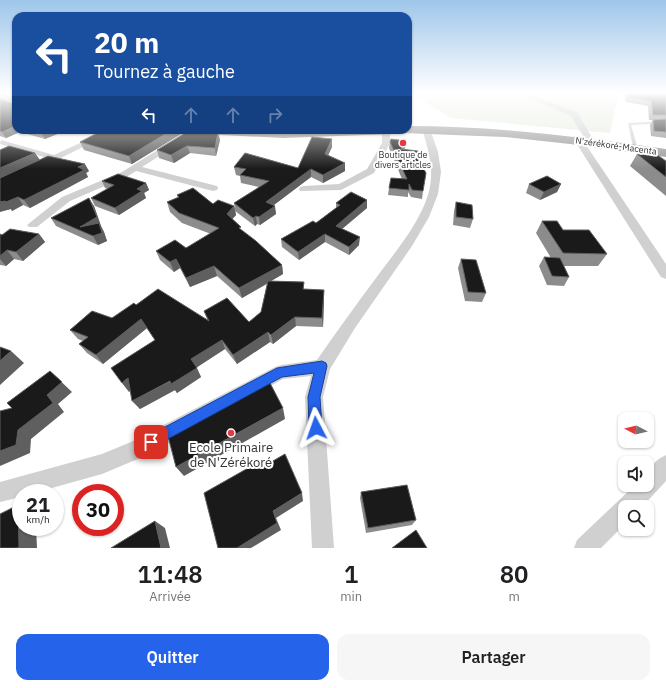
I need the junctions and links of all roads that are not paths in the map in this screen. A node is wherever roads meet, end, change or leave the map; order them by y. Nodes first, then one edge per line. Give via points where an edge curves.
1 (578, 119) edge
2 (666, 122) edge
3 (426, 129) junction
4 (412, 130) edge
5 (105, 134) edge
6 (190, 134) edge
7 (386, 134) edge
8 (578, 139) junction
9 (1, 142) edge
10 (635, 146) junction
11 (666, 152) edge
12 (54, 158) junction
13 (34, 168) edge
14 (136, 168) junction
15 (213, 188) dead end
16 (304, 188) dead end
17 (33, 225) dead end
18 (666, 274) edge
19 (322, 366) junction
20 (666, 465) edge
21 (0, 492) edge
22 (634, 500) edge
23 (618, 516) edge
24 (323, 548) edge
25 (585, 548) edge

1 - 8 street via 581,127
2 - 10 lane via 629,124
3 - 4 highway, N'zérékoré-Macenta
3 - 8 highway, N'zérékoré-Macenta
3 - 19 street via 434,152 436,172 433,194 424,217
5 - 12 street
6 - 14 street
7 - 16 street via 386,143 371,171 341,187
8 - 10 highway, N'zérékoré-Macenta
8 - 11 highway, N'zérékoré-Macenta
8 - 18 street
9 - 12 street
10 - 11 highway, N'zérékoré-Macenta
12 - 13 street
14 - 15 street
14 - 17 street via 66,199
19 - 21 street via 281,372 138,449 102,464
19 - 24 street via 314,397
20 - 22 street
23 - 25 street

